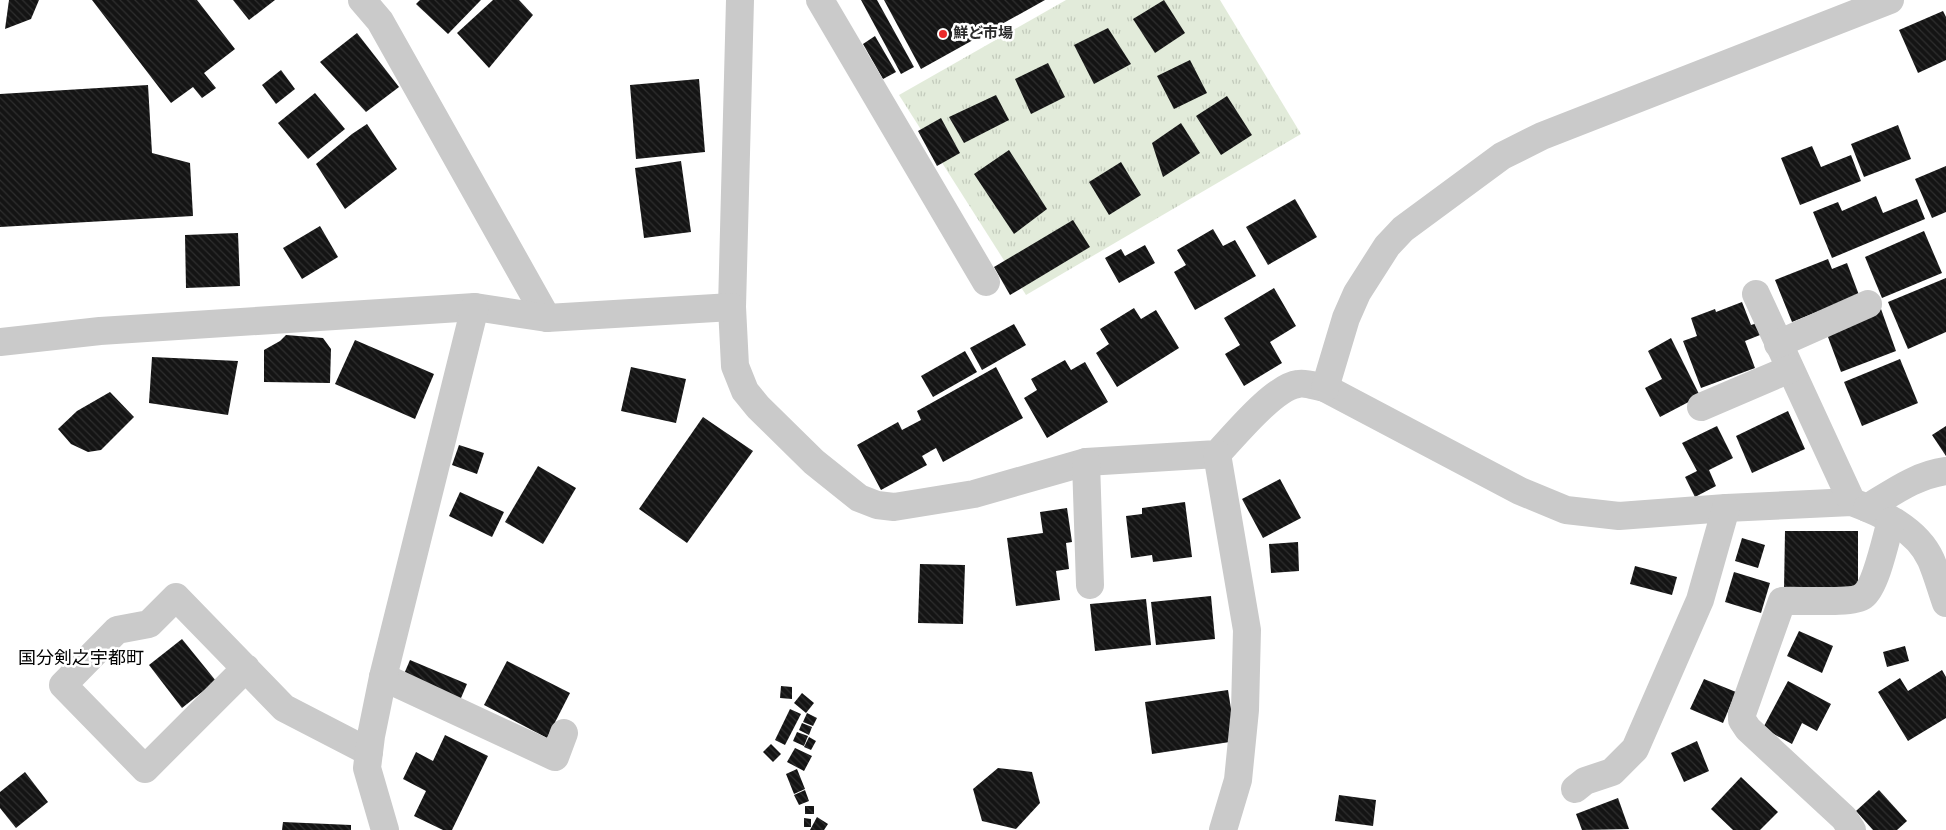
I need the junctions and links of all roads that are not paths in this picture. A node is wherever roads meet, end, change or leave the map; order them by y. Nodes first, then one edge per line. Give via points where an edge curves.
1 (362, 0) edge
2 (740, 0) edge
3 (820, 0) edge
4 (1890, 0) edge
5 (986, 282) dead end
6 (1756, 294) dead end
7 (1868, 304) dead end
8 (475, 307) junction
9 (732, 307) junction
10 (547, 318) junction
11 (0, 342) edge
12 (1778, 344) junction
13 (1790, 369) junction
14 (1325, 388) junction
15 (1701, 407) dead end
16 (1217, 454) junction
17 (1086, 462) junction
18 (1946, 471) edge
19 (1859, 505) junction
20 (1726, 508) junction
21 (1891, 521) junction
22 (1090, 585) dead end
23 (1946, 603) edge
24 (246, 668) junction
25 (383, 677) junction
26 (564, 732) dead end
27 (369, 752) junction
28 (1576, 789) dead end
29 (384, 830) edge
30 (1223, 830) edge
31 (1852, 830) edge

1 - 10 street via 380,21
2 - 9 street
3 - 5 street
4 - 14 street via 1542,136 1502,156 1403,229 1386,246 1357,293 1346,318
6 - 12 street
7 - 12 street
8 - 10 street
8 - 11 street via 100,330
8 - 25 street
9 - 10 street
9 - 17 street via 735,366 745,391 814,462 847,490 870,503 885,507 902,506 974,494
12 - 13 street
13 - 15 street
13 - 19 street
14 - 16 street via 1300,383 1287,386
14 - 20 street via 1520,491 1566,510 1619,516
16 - 17 street
16 - 30 street via 1247,630 1245,710 1238,780
17 - 22 street
18 - 19 street via 1926,475
19 - 20 street
19 - 21 street
20 - 28 street via 1700,600 1634,749 1612,772 1585,781
21 - 23 street via 1912,533 1924,548
21 - 31 street via 1872,585 1863,597 1782,601 1742,714 1748,729 1844,818
24 - 24 street via 176,596 149,624 118,630 63,685 145,769
24 - 27 street via 284,708
25 - 26 street via 555,757
25 - 27 street
27 - 29 street via 367,768

